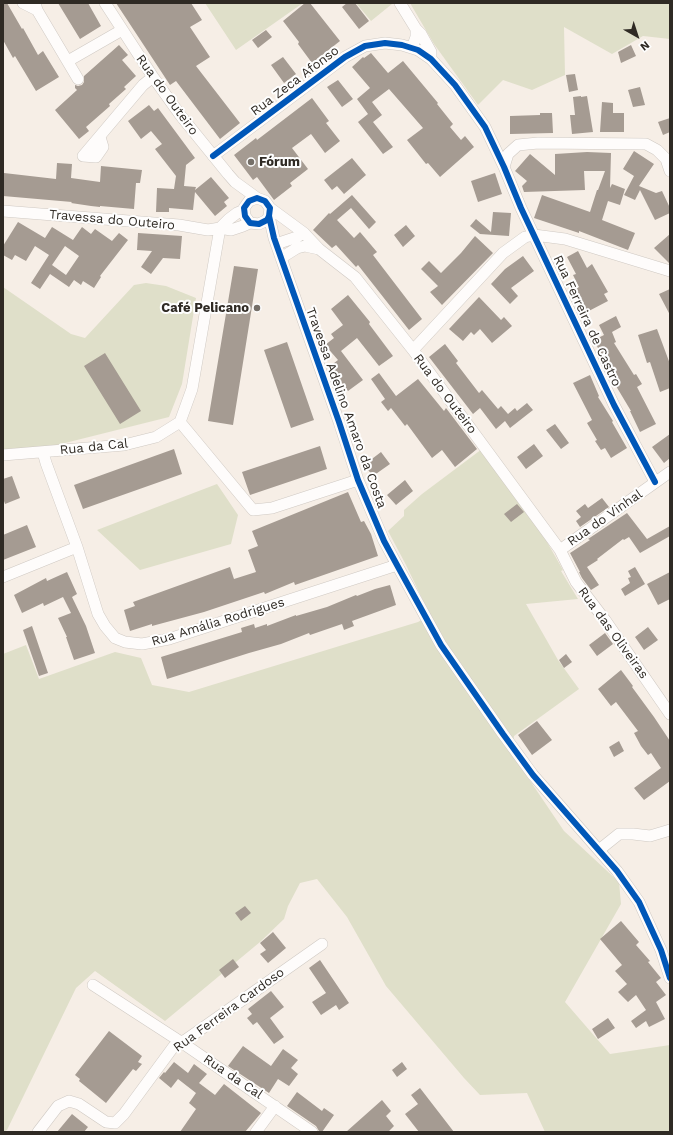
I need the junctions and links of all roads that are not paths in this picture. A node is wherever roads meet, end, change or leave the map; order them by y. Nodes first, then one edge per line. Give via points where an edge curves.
1 (24, 3) edge
2 (105, 3) edge
3 (400, 3) edge
4 (36, 7) edge
5 (416, 29) junction
6 (122, 30) junction
7 (412, 48) junction
8 (431, 59) junction
9 (68, 62) junction
10 (153, 77) junction
11 (78, 79) dead end
12 (100, 137) dead end
13 (213, 156) junction
14 (504, 167) junction
15 (670, 171) edge
16 (235, 182) junction
17 (257, 198) junction
18 (245, 208) junction
19 (3, 210) edge
20 (270, 212) junction
21 (255, 224) junction
22 (220, 228) junction
23 (304, 233) junction
24 (534, 235) junction
25 (275, 241) junction
26 (319, 249) junction
27 (281, 258) junction
28 (670, 272) edge
29 (412, 350) junction
30 (180, 422) junction
31 (43, 452) junction
32 (3, 455) edge
33 (670, 472) edge
34 (358, 480) junction
35 (655, 482) junction
36 (77, 547) junction
37 (560, 550) junction
38 (397, 565) junction
39 (3, 577) edge
40 (670, 714) edge
41 (670, 830) edge
42 (599, 850) junction
43 (322, 944) dead end
44 (670, 978) edge
45 (93, 984) dead end
46 (181, 1042) junction
47 (275, 1106) junction
48 (38, 1132) edge
49 (256, 1132) edge
50 (312, 1132) edge

1 - 4 street
2 - 6 street, Rua do Outeiro
3 - 5 street
4 - 9 street
5 - 7 street
5 - 8 street via 431,52
6 - 9 street
6 - 10 street, Rua do Outeiro
7 - 8 street, Rua Zeca Afonso
7 - 13 street, Rua Zeca Afonso via 385,43 364,46 345,57
8 - 14 street, Rua Zeca Afonso via 455,85 485,127
9 - 11 street
10 - 12 street
10 - 13 street, Rua do Outeiro
13 - 16 street, Rua do Outeiro
14 - 15 street via 508,154 518,145 646,144 666,158
14 - 24 street, Rua Ferreira de Castro
16 - 17 street, Rua do Outeiro
16 - 18 street, Rua do Outeiro
17 - 18 street via 249,200
17 - 20 street via 265,201
18 - 21 street, Travessa Adelino Amaro da Costa via 245,216
18 - 22 street
19 - 22 street, Travessa do Outeiro via 179,225 208,230
20 - 21 street via 267,220
20 - 23 street, Rua do Outeiro
20 - 25 street, Travessa Adelino Amaro da Costa
21 - 22 street, Travessa do Outeiro via 231,230
21 - 25 street, Travessa Adelino Amaro da Costa
22 - 30 street via 192,389
23 - 25 street
23 - 26 street, Rua do Outeiro
24 - 28 street via 565,239
24 - 29 street via 503,253
24 - 35 street, Rua Ferreira de Castro via 614,405
25 - 27 street, Travessa Adelino Amaro da Costa
26 - 27 street via 305,246
26 - 29 street, Rua do Outeiro via 355,277
27 - 34 street, Travessa Adelino Amaro da Costa
29 - 37 street, Rua do Outeiro
30 - 31 street, Rua da Cal via 156,437 124,445
30 - 34 street via 253,510 272,508
31 - 32 street, Rua da Cal
31 - 36 street, Rua Amália Rodrigues
33 - 35 street, Rua do Vinhal
34 - 38 street, Travessa Adelino Amaro da Costa
35 - 37 street, Rua do Vinhal
36 - 38 street, Rua Amália Rodrigues via 104,626 115,638 142,644 169,638
36 - 39 street
37 - 40 street, Rua das Oliveiras via 576,582
38 - 42 street, Travessa Adelino Amaro da Costa via 441,645 503,734 534,775
41 - 42 street via 650,836 619,834
42 - 44 street, Travessa Adelino Amaro da Costa via 639,902 661,950
43 - 46 street, Rua Ferreira Cardoso
45 - 46 street, Rua da Cal
46 - 47 street, Rua da Cal
46 - 48 street, Rua Ferreira Cardoso via 174,1046 115,1123 106,1122 79,1104 69,1101 58,1106
47 - 49 street
47 - 50 street, Rua da Cal

